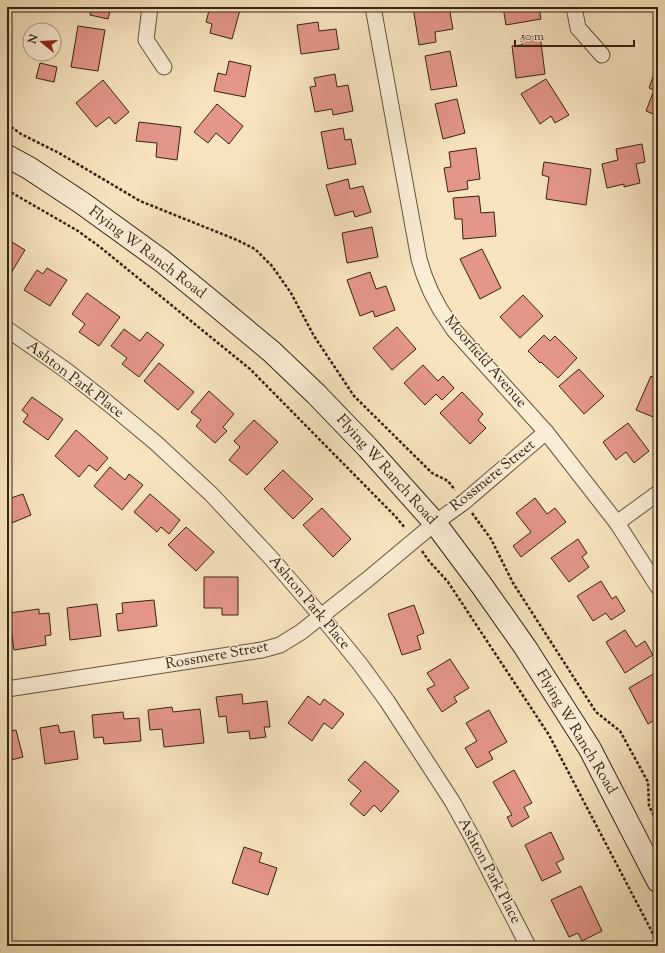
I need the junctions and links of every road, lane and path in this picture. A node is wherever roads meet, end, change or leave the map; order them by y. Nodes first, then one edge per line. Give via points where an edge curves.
1 (150, 7) edge
2 (373, 7) edge
3 (574, 7) edge
4 (602, 55) dead end
5 (164, 67) dead end
6 (7, 156) edge
7 (7, 190) edge
8 (7, 329) edge
9 (546, 432) junction
10 (658, 493) edge
11 (434, 523) junction
12 (617, 523) junction
13 (414, 541) junction
14 (658, 587) edge
15 (322, 616) junction
16 (7, 689) edge
17 (658, 881) edge
18 (658, 944) edge
19 (528, 946) edge

1 - 5 street via 146,40
2 - 9 street, Moorfield Avenue via 424,275 440,309 454,330
3 - 4 street via 578,28
6 - 11 street, Flying W Ranch Road via 82,203 162,261 272,352 368,448
7 - 13 path via 78,231 100,247 250,369 396,517
8 - 15 street, Ashton Park Place via 109,404 211,494
9 - 11 street, Rossmere Street via 464,502
9 - 12 street, Moorfield Avenue
10 - 12 street
11 - 13 street, Rossmere Street
11 - 17 street, Flying W Ranch Road via 525,647 590,749
12 - 14 street, Moorfield Avenue
13 - 15 street, Rossmere Street
13 - 18 path via 448,582 549,735
15 - 16 street, Rossmere Street via 280,645 262,650
15 - 19 street, Ashton Park Place via 387,701 444,788

